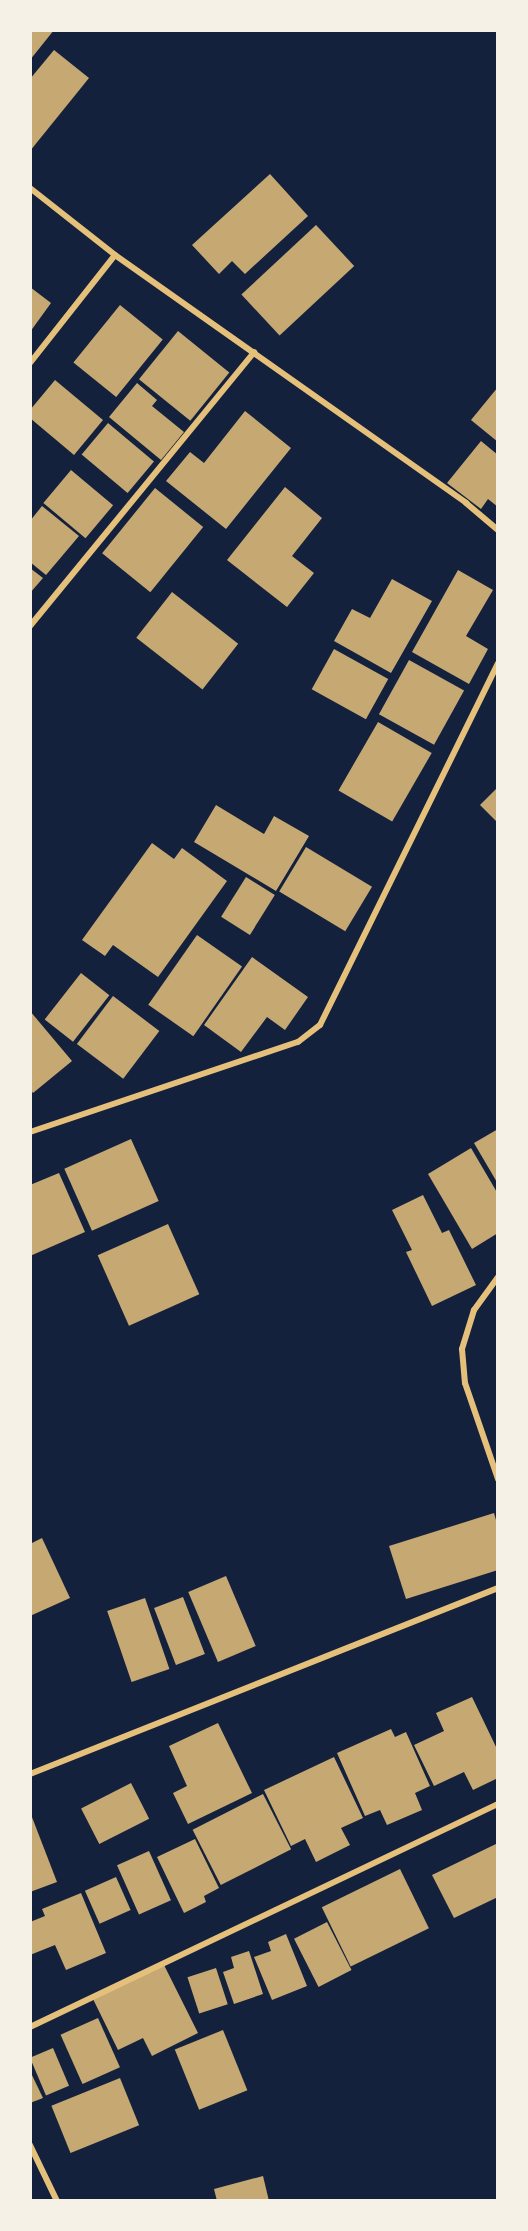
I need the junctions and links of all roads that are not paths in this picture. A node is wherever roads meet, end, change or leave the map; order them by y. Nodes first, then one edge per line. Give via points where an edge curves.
1 (30, 188) edge
2 (115, 255) junction
3 (254, 352) junction
4 (30, 363) edge
5 (498, 530) edge
6 (30, 626) edge
7 (498, 663) edge
8 (496, 673) edge
9 (30, 1132) edge
10 (498, 1277) edge
11 (498, 1479) edge
12 (498, 1588) edge
13 (30, 1774) edge
14 (498, 1804) edge
15 (30, 2027) edge
16 (30, 2145) edge
17 (57, 2201) edge

1 - 2 street
2 - 3 street
2 - 4 street
3 - 5 street
3 - 6 street
7 - 8 street
8 - 9 street via 320,1025 298,1042
10 - 11 street via 474,1310 462,1349 465,1383
12 - 13 street
14 - 15 street
16 - 17 street

